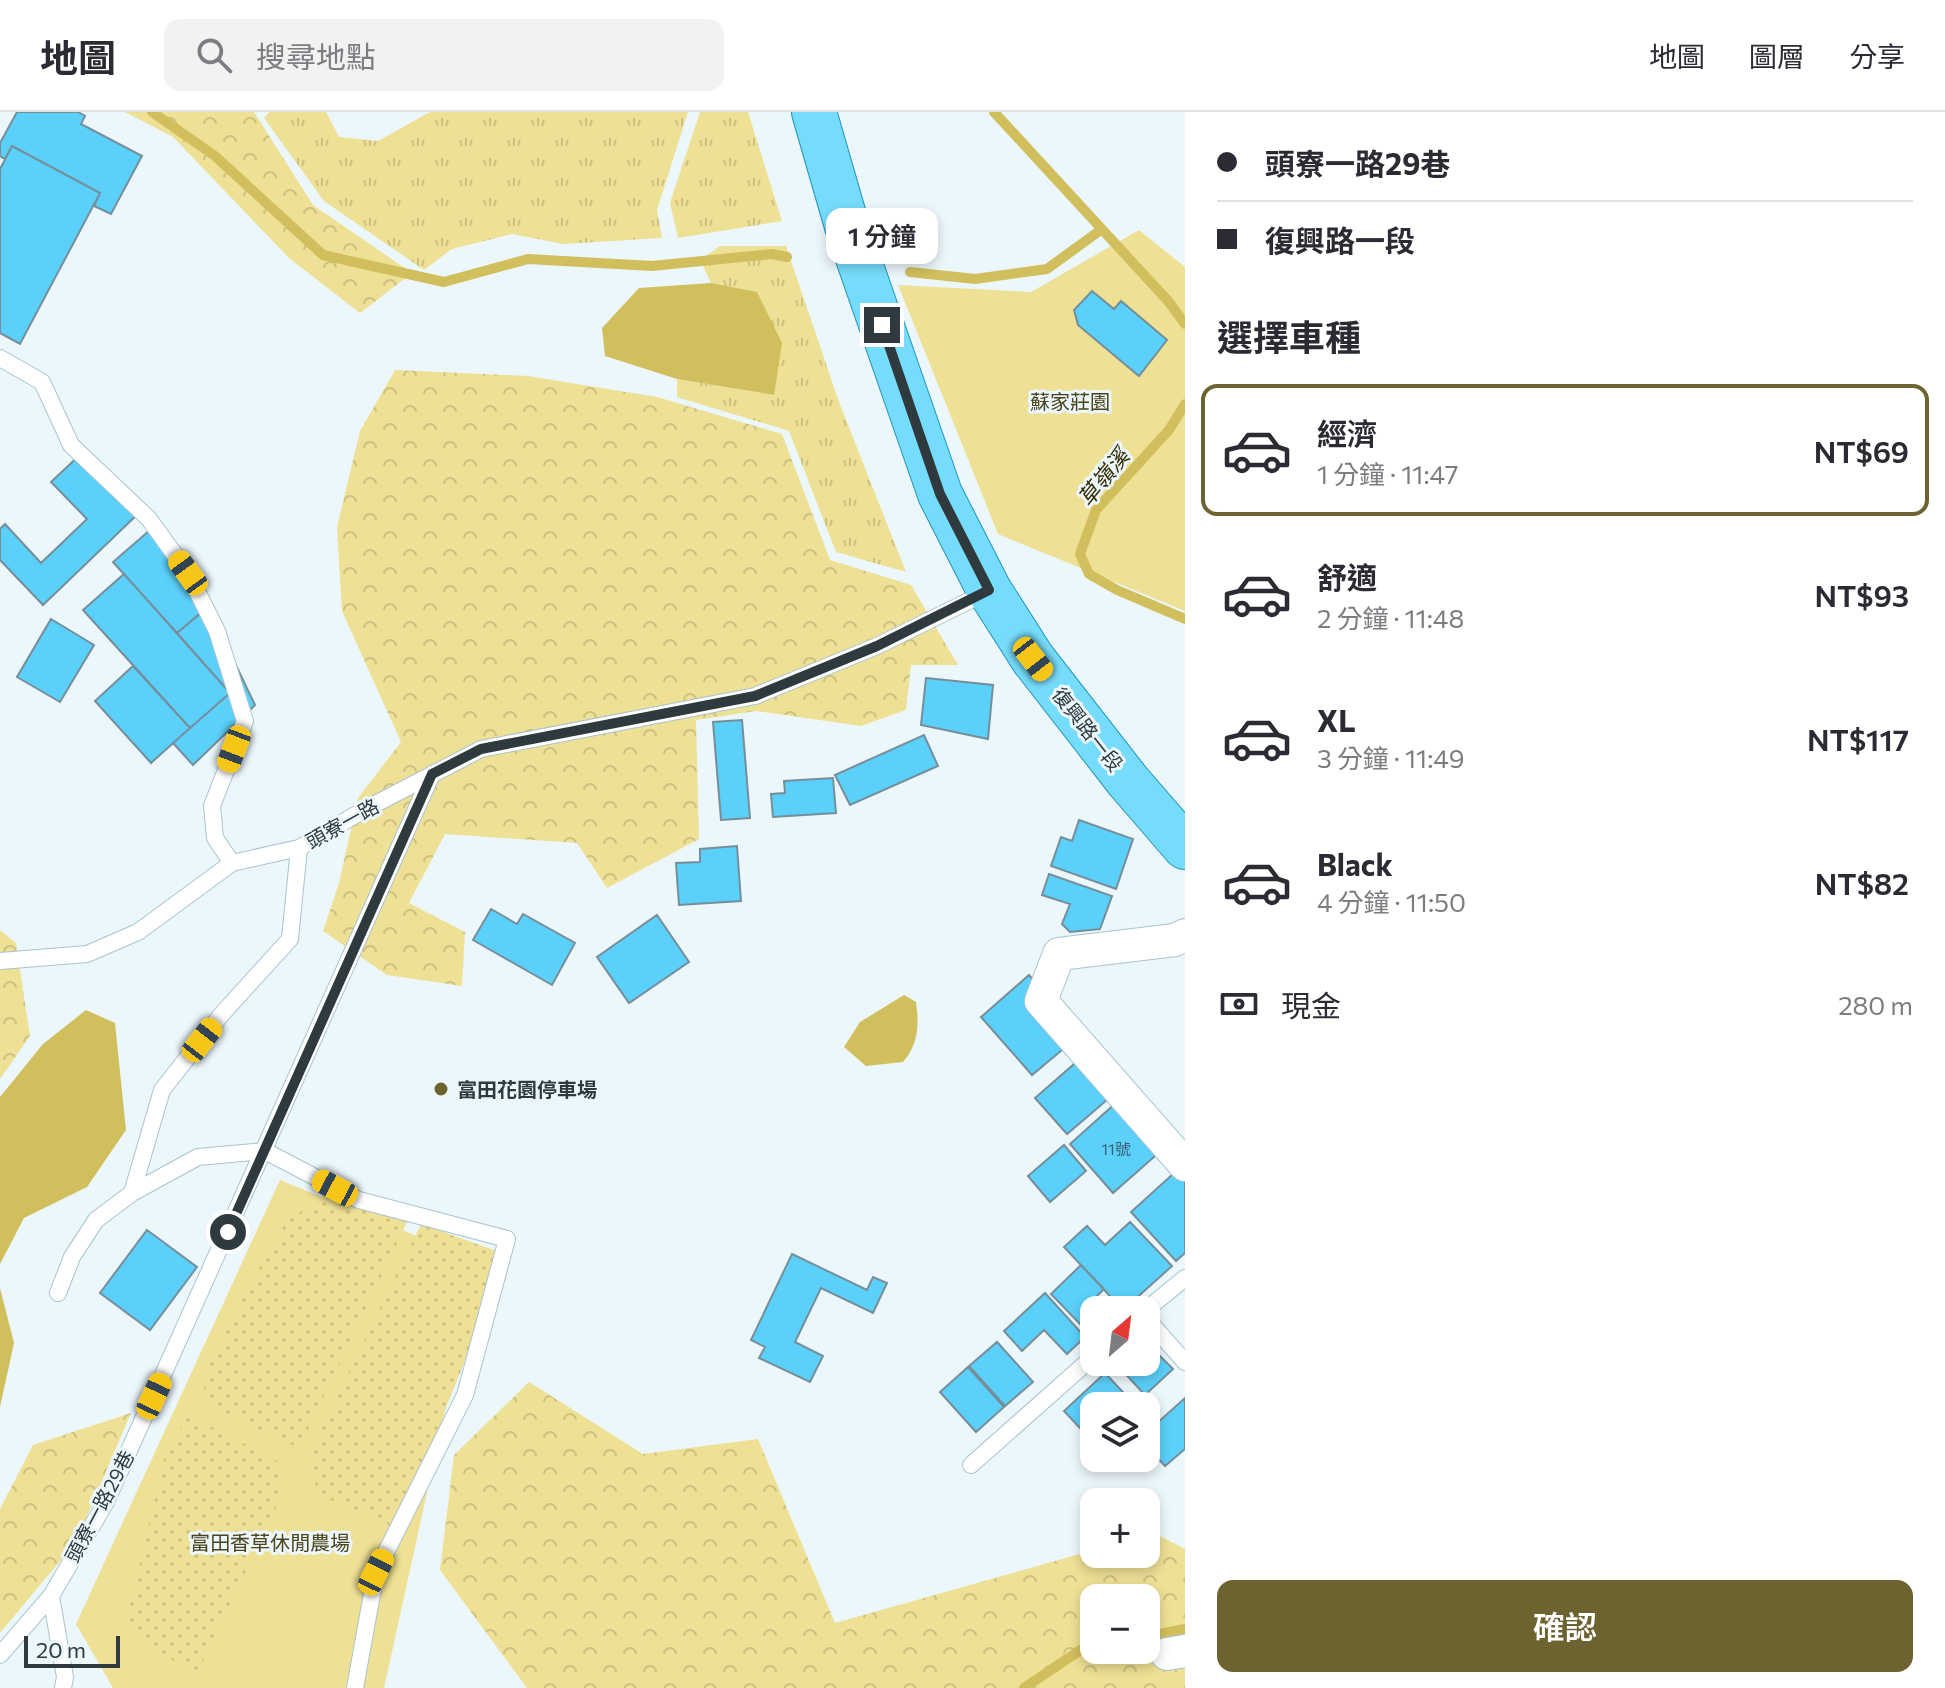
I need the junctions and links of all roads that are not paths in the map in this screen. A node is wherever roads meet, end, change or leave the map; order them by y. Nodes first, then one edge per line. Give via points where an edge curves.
1 (814, 112) edge
2 (0, 358) edge
3 (989, 590) junction
4 (432, 774) junction
5 (1185, 847) edge
6 (299, 848) junction
7 (232, 863) junction
8 (1185, 935) edge
9 (0, 961) edge
10 (265, 1151) junction
11 (1185, 1165) edge
12 (132, 1193) junction
13 (1185, 1278) edge
14 (58, 1293) dead end
15 (1160, 1299) edge
16 (1160, 1334) edge
17 (1185, 1362) edge
18 (1080, 1368) edge
19 (971, 1465) dead end
20 (51, 1596) junction
21 (0, 1655) edge
22 (63, 1688) edge
23 (355, 1688) edge

1 - 3 main road, 復興路一段 via 847,226 940,494
2 - 7 lane via 42,382 71,445 149,519 188,573 217,631 245,721 212,806 215,838
3 - 4 lane, 頭寮一路 via 877,646 755,696 481,749
3 - 5 main road, 復興路一段 via 1033,659
4 - 6 lane, 頭寮一路
4 - 10 lane, 頭寮一路29巷
6 - 7 lane, 頭寮一路
6 - 12 lane via 290,939 162,1090
7 - 9 lane, 頭寮一路 via 125,938 87,954
8 - 11 street via 1059,954 1041,1001
10 - 12 lane via 198,1157
10 - 20 lane, 頭寮一路29巷 via 106,1502
10 - 23 lane via 359,1200 507,1239 465,1395 376,1572
12 - 14 lane via 96,1220 72,1257
13 - 15 lane
16 - 17 lane
18 - 19 lane
20 - 21 lane, 頭寮一路29巷
20 - 22 lane

